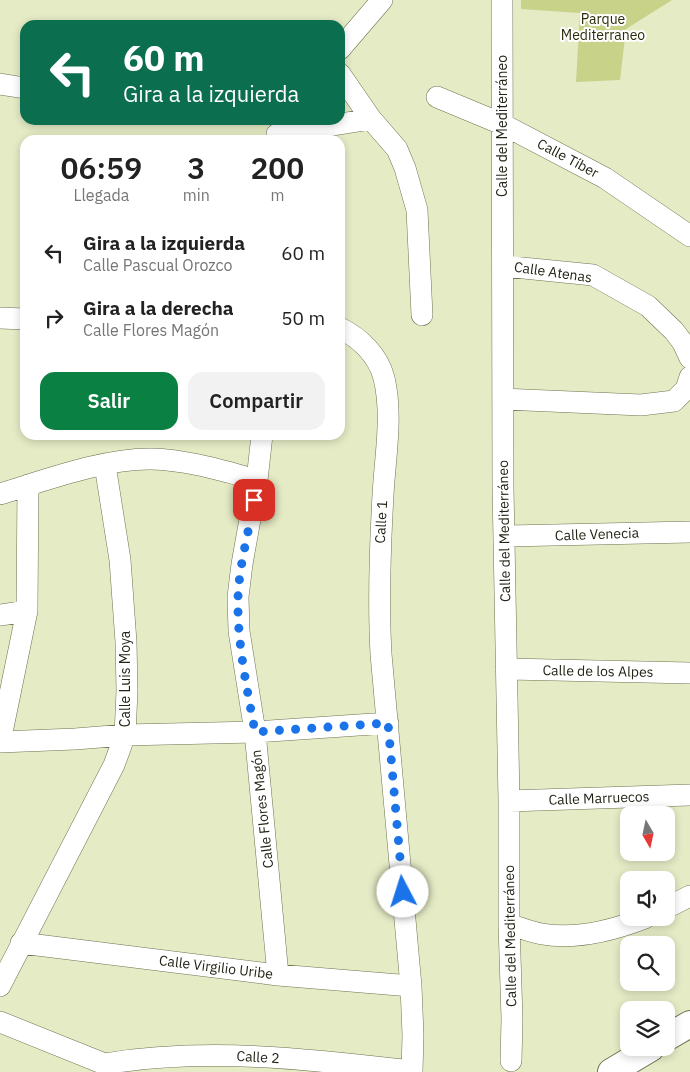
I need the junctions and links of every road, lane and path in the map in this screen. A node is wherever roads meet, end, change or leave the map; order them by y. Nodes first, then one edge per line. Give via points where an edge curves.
1 (382, 0) edge
2 (502, 0) edge
3 (345, 43) edge
4 (345, 81) edge
5 (0, 84) edge
6 (20, 87) edge
7 (437, 97) dead end
8 (371, 119) junction
9 (345, 123) edge
10 (502, 124) junction
11 (333, 125) edge
12 (277, 134) dead end
13 (690, 236) edge
14 (503, 266) junction
15 (422, 316) dead end
16 (0, 318) edge
17 (20, 319) edge
18 (345, 331) edge
19 (690, 358) edge
20 (690, 376) edge
21 (503, 399) junction
22 (261, 440) edge
23 (105, 465) junction
24 (257, 480) junction
25 (28, 485) junction
26 (0, 494) edge
27 (690, 532) edge
28 (505, 536) junction
29 (27, 611) junction
30 (0, 614) edge
31 (506, 669) junction
32 (690, 673) edge
33 (388, 723) junction
34 (255, 732) junction
35 (125, 735) junction
36 (0, 742) edge
37 (690, 795) edge
38 (509, 801) junction
39 (690, 896) edge
40 (675, 904) edge
41 (509, 924) junction
42 (622, 926) edge
43 (21, 944) junction
44 (278, 975) junction
45 (0, 986) edge
46 (411, 986) junction
47 (0, 1022) edge
48 (690, 1024) edge
49 (675, 1033) edge
50 (638, 1056) edge
51 (511, 1061) dead end
52 (104, 1064) junction
53 (124, 1072) edge
54 (412, 1072) edge
55 (611, 1072) edge

1 - 3 street
2 - 10 street, Calle del Mediterráneo
4 - 8 street
5 - 6 street
7 - 10 street, Calle Tíber
8 - 9 street
8 - 15 street via 397,149 417,210
10 - 13 street, Calle Tíber via 605,178
10 - 14 street, Calle del Mediterráneo
11 - 12 street
14 - 19 street, Calle Atenas via 593,275 648,306 674,331
14 - 21 street, Calle del Mediterráneo
16 - 17 street
18 - 33 street, Calle 1 via 370,350 384,376 386,393 388,422 379,610
20 - 21 street via 686,389 674,401 641,405
21 - 28 street, Calle del Mediterráneo
22 - 24 street, Calle Flores Magón
23 - 24 street via 151,459 179,461
23 - 25 street
23 - 35 street, Calle Luis Moya via 120,560 126,642
24 - 34 street, Calle Flores Magón via 238,597 239,631
25 - 26 street
25 - 29 street
27 - 28 street, Calle Venecia
28 - 31 street, Calle del Mediterráneo
29 - 30 street
29 - 36 street
31 - 32 street, Calle de los Alpes
31 - 38 street, Calle del Mediterráneo
33 - 34 street
33 - 46 street, Calle 1
34 - 35 street
34 - 44 street, Calle Flores Magón
35 - 36 street
35 - 43 street, Calle Luis Moya via 114,765
37 - 38 street, Calle Marruecos
38 - 41 street, Calle del Mediterráneo
39 - 40 street
41 - 42 street via 543,934 568,936
41 - 51 street, Calle del Mediterráneo
43 - 44 street, Calle Virgilio Uribe
43 - 45 street, Calle Luis Moya
44 - 46 street, Calle Virgilio Uribe
46 - 54 street, Calle 1
47 - 52 street
48 - 49 street
50 - 55 street
52 - 53 street
52 - 54 street, Calle 2 via 138,1058 215,1055 337,1062

